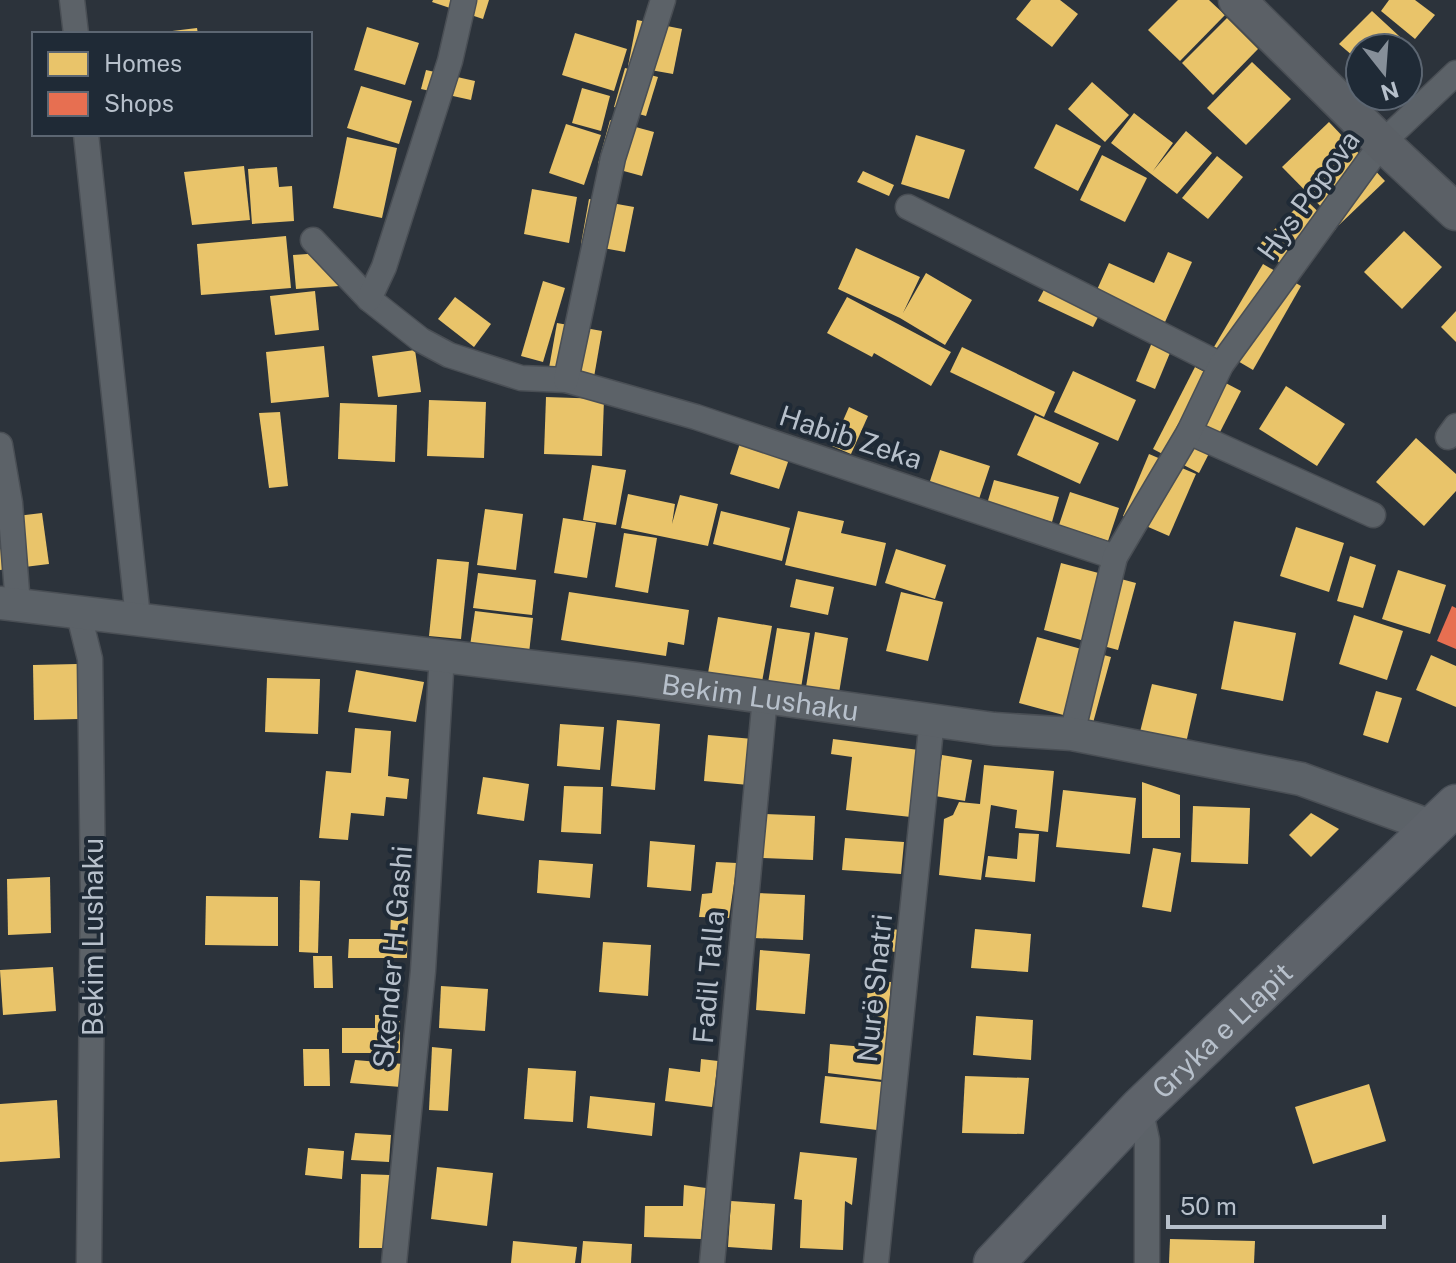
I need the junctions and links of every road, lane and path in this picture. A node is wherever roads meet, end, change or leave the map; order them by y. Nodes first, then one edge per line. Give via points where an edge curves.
1 (72, 0) edge
2 (464, 0) edge
3 (663, 0) edge
4 (1237, 0) edge
5 (76, 32) edge
6 (1456, 73) edge
7 (86, 136) edge
8 (1382, 143) junction
9 (908, 207) dead end
10 (1456, 212) edge
11 (313, 240) dead end
12 (369, 299) junction
13 (1221, 365) junction
14 (566, 380) junction
15 (1189, 432) junction
16 (0, 445) edge
17 (1373, 515) dead end
18 (1115, 557) junction
19 (9, 604) edge
20 (78, 611) junction
21 (138, 618) junction
22 (442, 655) junction
23 (765, 697) junction
24 (932, 719) junction
25 (1072, 734) junction
26 (1444, 816) edge
27 (1140, 1108) junction
28 (89, 1263) edge
29 (394, 1263) edge
30 (712, 1263) edge
31 (876, 1263) edge
32 (994, 1263) edge
33 (1147, 1263) edge

1 - 5 street
2 - 12 street via 440,91
3 - 14 street via 613,158
4 - 8 main road
6 - 8 street, Hys Popova
7 - 21 street
8 - 10 main road
8 - 13 street, Hys Popova
9 - 13 street
11 - 12 street, Habib Zeka
12 - 14 street, Habib Zeka via 449,355 521,378
13 - 15 street, Hys Popova
14 - 18 street, Habib Zeka via 696,417
15 - 17 street
15 - 18 street, Hys Popova
16 - 19 street via 10,503
18 - 25 street, Hys Popova
19 - 20 street, Bekim Lushaku
20 - 21 street, Bekim Lushaku
20 - 28 street, Bekim Lushaku via 90,659
21 - 22 street, Bekim Lushaku
22 - 23 street, Bekim Lushaku
22 - 29 street, Skender H. Gashi via 423,971
23 - 24 street, Bekim Lushaku
23 - 30 street, Fadil Talla
24 - 25 street, Bekim Lushaku
24 - 31 street, Nurë Shatri
25 - 26 street, Bekim Lushaku via 1301,779
26 - 27 main road, Gryka e Llapit
27 - 32 main road, Gryka e Llapit
27 - 33 street via 1147,1140

